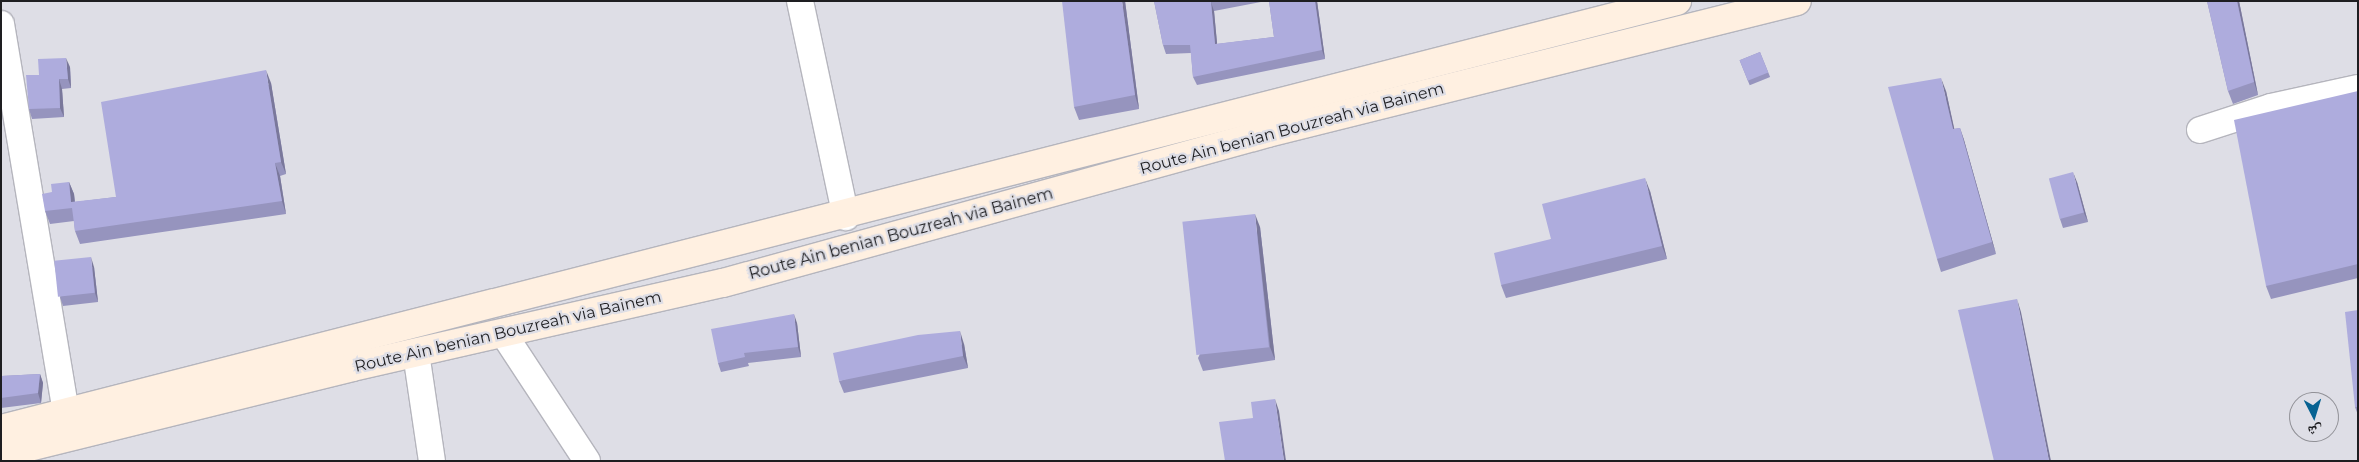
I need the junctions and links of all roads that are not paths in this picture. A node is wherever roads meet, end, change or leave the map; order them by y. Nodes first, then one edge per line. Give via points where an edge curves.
1 (800, 1) edge
2 (1677, 1) edge
3 (1798, 1) edge
4 (1, 24) edge
5 (2358, 88) edge
6 (2200, 130) dead end
7 (846, 217) junction
8 (503, 333) junction
9 (416, 353) junction
10 (66, 413) junction
11 (1, 429) edge
12 (1, 454) edge
13 (432, 461) edge
14 (587, 461) edge

1 - 7 street
2 - 7 main road, Route Ain benian Bouzreah via Bainem
3 - 8 main road, Route Ain benian Bouzreah via Bainem via 1268,133 723,283
4 - 10 street
5 - 6 street via 2271,107
7 - 10 main road, Route Ain benian Bouzreah via Bainem via 375,332
8 - 9 main road, Route Ain benian Bouzreah via Bainem
8 - 14 street
9 - 12 main road, Route Ain benian Bouzreah via Bainem
9 - 13 street
10 - 11 main road, Route Ain benian Bouzreah via Bainem

